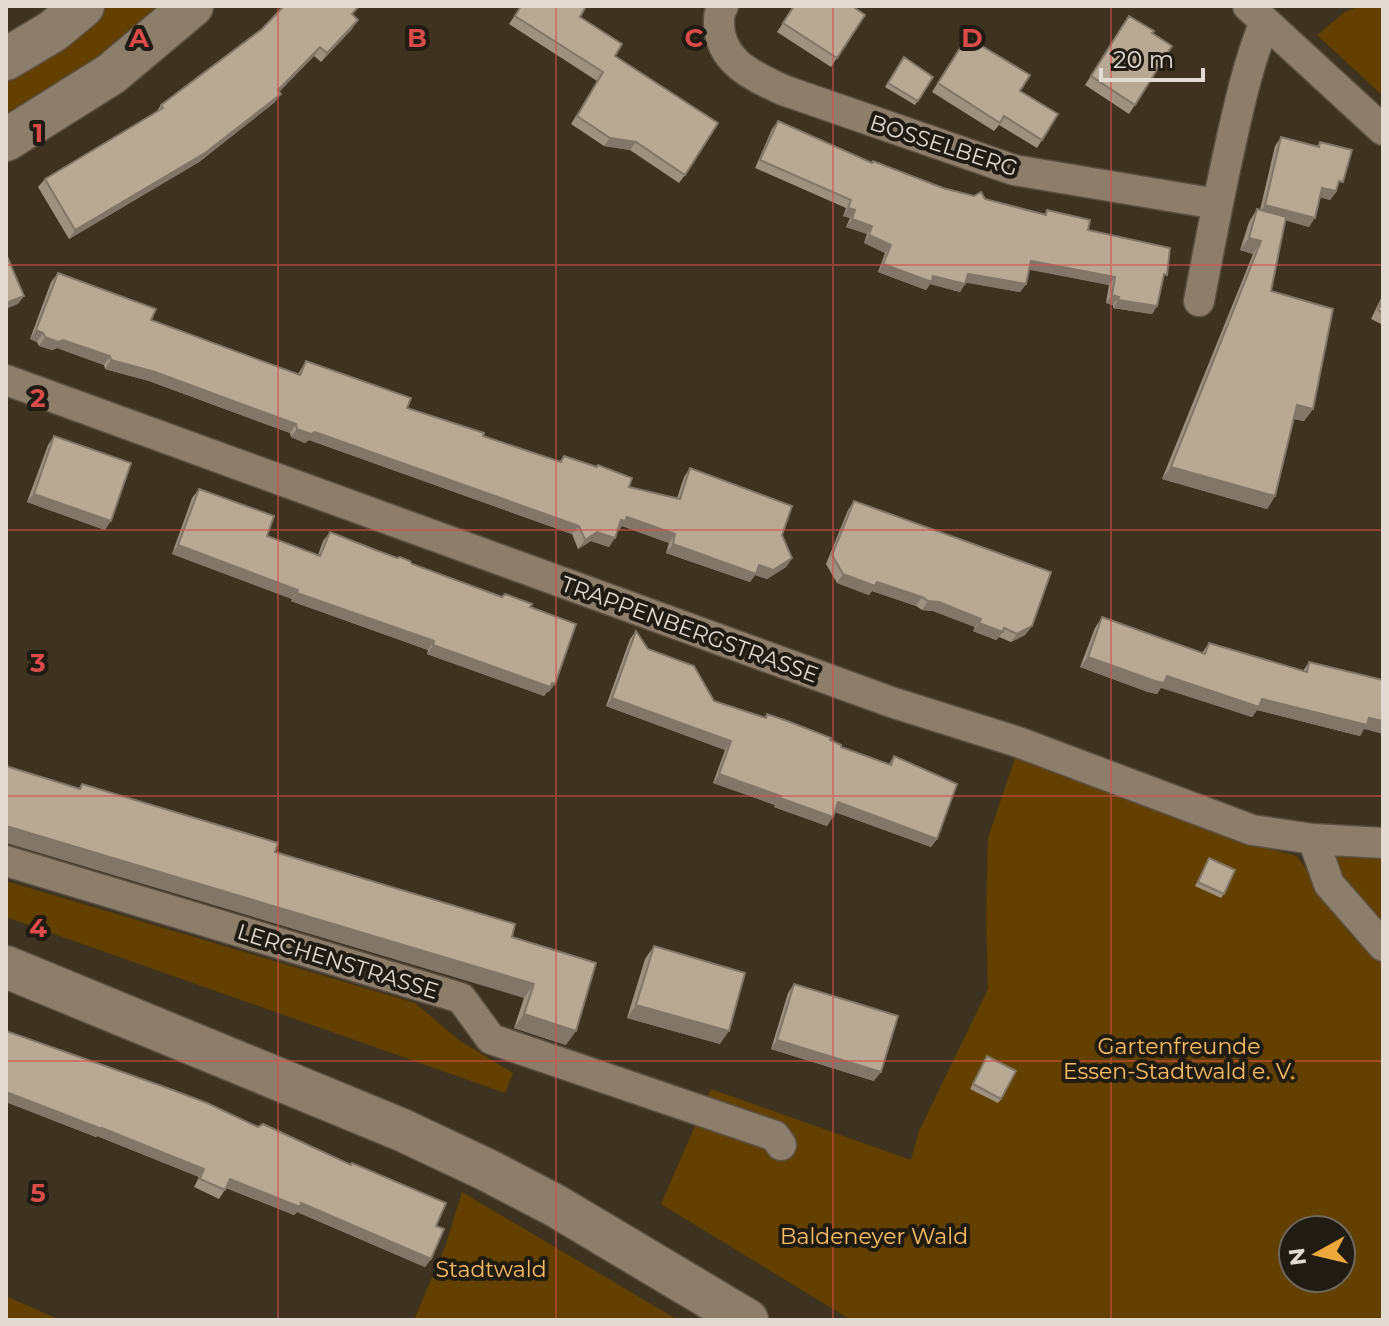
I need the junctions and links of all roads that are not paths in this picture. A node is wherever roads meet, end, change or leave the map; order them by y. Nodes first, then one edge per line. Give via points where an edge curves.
1 (83, 6) edge
2 (192, 6) edge
3 (714, 8) edge
4 (1256, 14) edge
5 (6, 59) edge
6 (1383, 130) edge
7 (6, 140) edge
8 (1217, 204) junction
9 (1199, 301) dead end
10 (6, 380) edge
11 (1313, 839) junction
12 (1383, 843) edge
13 (6, 861) edge
14 (1383, 946) edge
15 (6, 967) edge
16 (781, 1145) dead end
17 (747, 1320) edge

1 - 5 main road
2 - 7 main road via 111,74
3 - 8 street, BOSSELBERG via 728,55 753,76 783,90 1014,170
4 - 6 street
4 - 8 street via 1253,52
8 - 9 street
10 - 11 street, TRAPPENBERGSTRASSE via 1252,830
11 - 12 street, TRAPPENBERGSTRASSE
11 - 14 street via 1329,884
13 - 16 street, LERCHENSTRASSE via 461,998 491,1039 775,1136
15 - 17 main road via 487,1170

